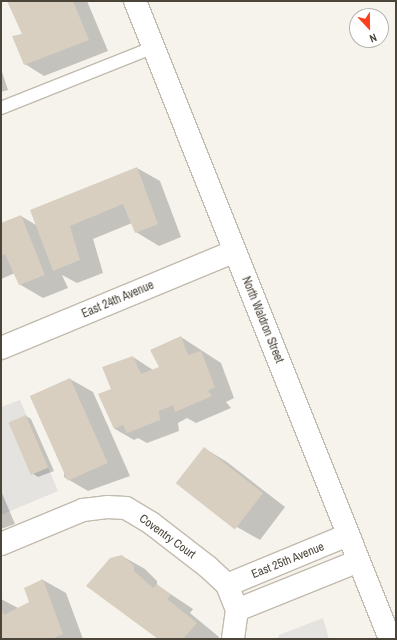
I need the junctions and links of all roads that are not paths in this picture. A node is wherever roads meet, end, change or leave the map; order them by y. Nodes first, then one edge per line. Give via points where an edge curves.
1 (136, 1) edge
2 (154, 46) junction
3 (1, 108) edge
4 (235, 251) junction
5 (1, 348) edge
6 (348, 535) junction
7 (1, 544) edge
8 (358, 560) junction
9 (227, 586) junction
10 (237, 610) junction
11 (233, 639) edge
12 (390, 639) edge

1 - 2 street, North Waldron Street
2 - 3 lane
2 - 4 street, North Waldron Street
4 - 5 street, East 24th Avenue
4 - 6 street, North Waldron Street
6 - 8 street, North Waldron Street
6 - 9 street, East 25th Avenue
7 - 9 street, Coventry Court via 82,510 126,508 151,523 208,567
8 - 10 street
8 - 12 street, North Waldron Street
9 - 10 street, Coventry Court
10 - 11 street

